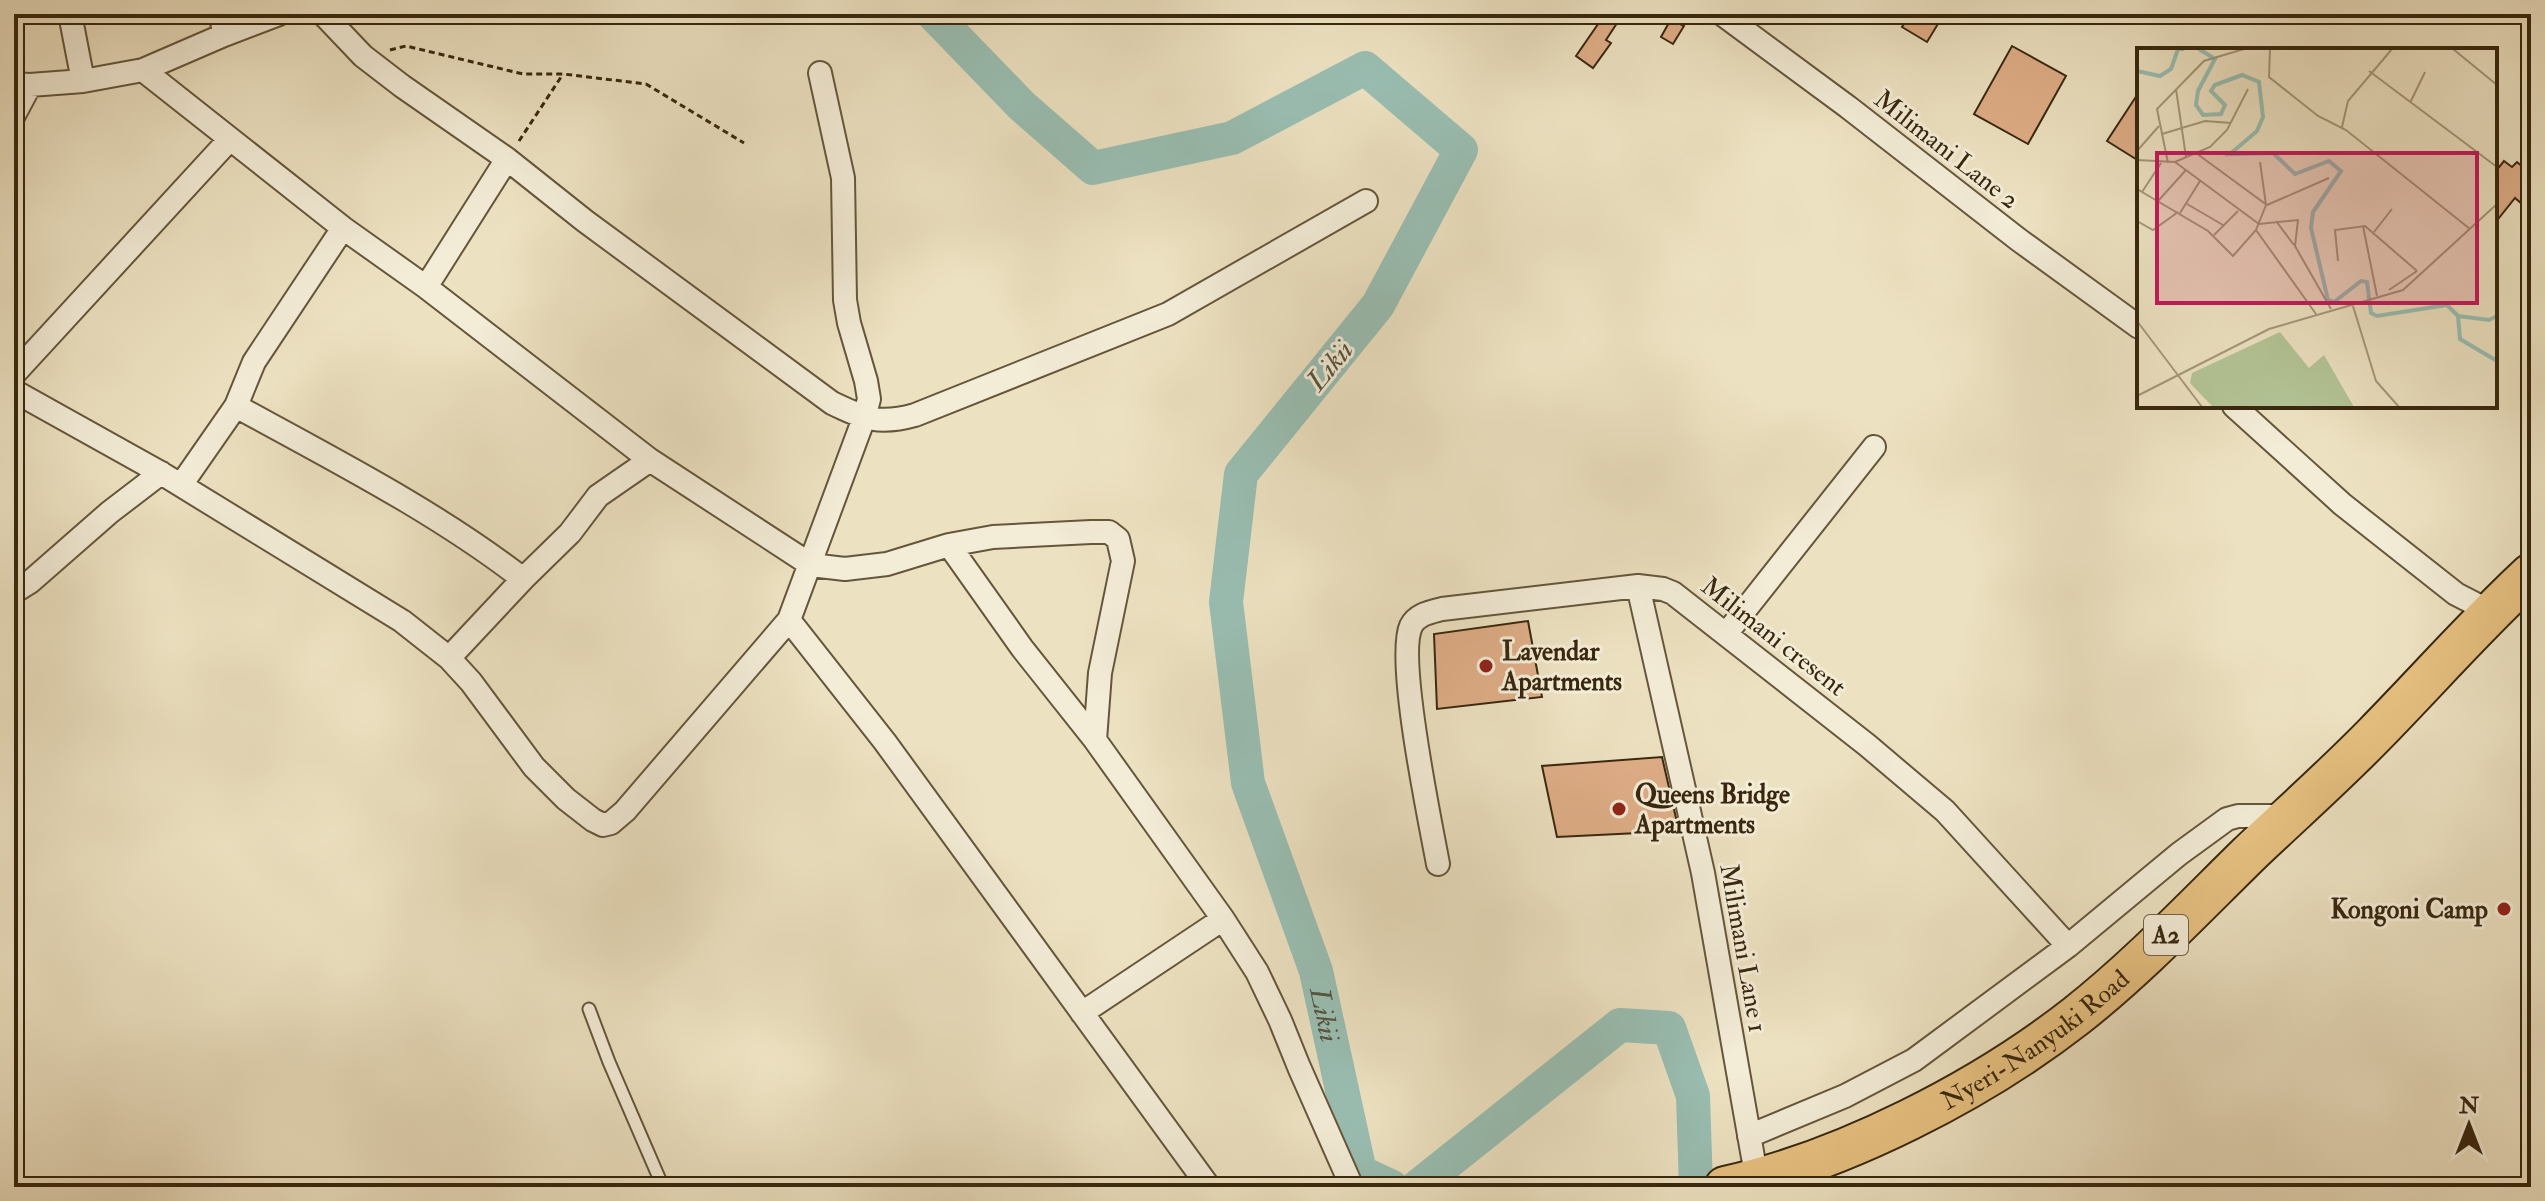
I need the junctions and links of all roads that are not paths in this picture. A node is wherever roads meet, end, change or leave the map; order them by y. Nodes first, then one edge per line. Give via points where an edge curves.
1 (70, 14) edge
2 (279, 14) edge
3 (323, 14) edge
4 (1722, 14) edge
5 (223, 24) edge
6 (143, 70) junction
7 (820, 73) dead end
8 (83, 81) junction
9 (22, 84) edge
10 (14, 115) edge
11 (230, 139) junction
12 (507, 159) junction
13 (1366, 201) dead end
14 (343, 228) junction
15 (426, 287) junction
16 (2137, 326) edge
17 (14, 374) edge
18 (14, 391) edge
19 (236, 406) junction
20 (2236, 408) edge
21 (864, 418) junction
22 (1874, 447) dead end
23 (650, 460) junction
24 (171, 479) junction
25 (949, 545) junction
26 (811, 565) junction
27 (2531, 574) edge
28 (523, 579) junction
29 (1638, 586) junction
30 (14, 592) edge
31 (2491, 612) junction
32 (789, 620) junction
33 (1726, 634) junction
34 (449, 658) junction
35 (1095, 740) junction
36 (2289, 816) junction
37 (1438, 864) dead end
38 (1223, 919) junction
39 (2068, 946) junction
40 (589, 1009) dead end
41 (1082, 1013) junction
42 (1749, 1136) junction
43 (1741, 1184) edge
44 (663, 1187) edge
45 (1209, 1187) edge
46 (1352, 1187) edge

1 - 8 street
2 - 5 street
3 - 12 street via 363,56
4 - 16 street, Milimani Lane 2
5 - 6 street
6 - 8 street
6 - 11 street
7 - 21 street via 843,178 845,300 869,399
8 - 9 street
9 - 10 street
11 - 14 street
11 - 17 street
12 - 15 street
12 - 21 street via 832,403
13 - 21 street via 1168,314 915,415 892,422
14 - 15 street
14 - 19 street via 254,362
15 - 23 street
18 - 24 street
19 - 24 street
19 - 28 street via 430,515
20 - 31 street via 2342,504 2456,594
21 - 26 street
22 - 33 street
23 - 26 street
23 - 28 street via 598,496 570,533
24 - 30 street via 110,512
24 - 34 street via 402,621
25 - 26 street via 887,564 845,569
25 - 35 street
25 - 35 street via 1091,532 1109,532 1118,539 1123,561 1100,673
26 - 32 street
27 - 31 highway, Nyeri-Nanyuki Road / A2
28 - 34 street
29 - 33 street, Milimani cresent via 1673,593
29 - 37 street, Milimani cresent via 1442,609 1426,613 1410,627 1412,709
29 - 42 street, Milimani Lane 1 via 1703,873
31 - 36 highway, Nyeri-Nanyuki Road / A2
32 - 34 street via 625,811 603,825 534,767
32 - 41 street via 885,742
33 - 39 street, Milimani cresent via 1945,811
35 - 38 street
36 - 39 street via 2227,819
36 - 43 highway, Nyeri-Nanyuki Road / A2 via 2139,961 2016,1057 1872,1137
38 - 41 street
38 - 46 street via 1257,972
39 - 42 street via 1914,1060
40 - 44 lane
41 - 45 street
42 - 43 street, Milimani Lane 1

